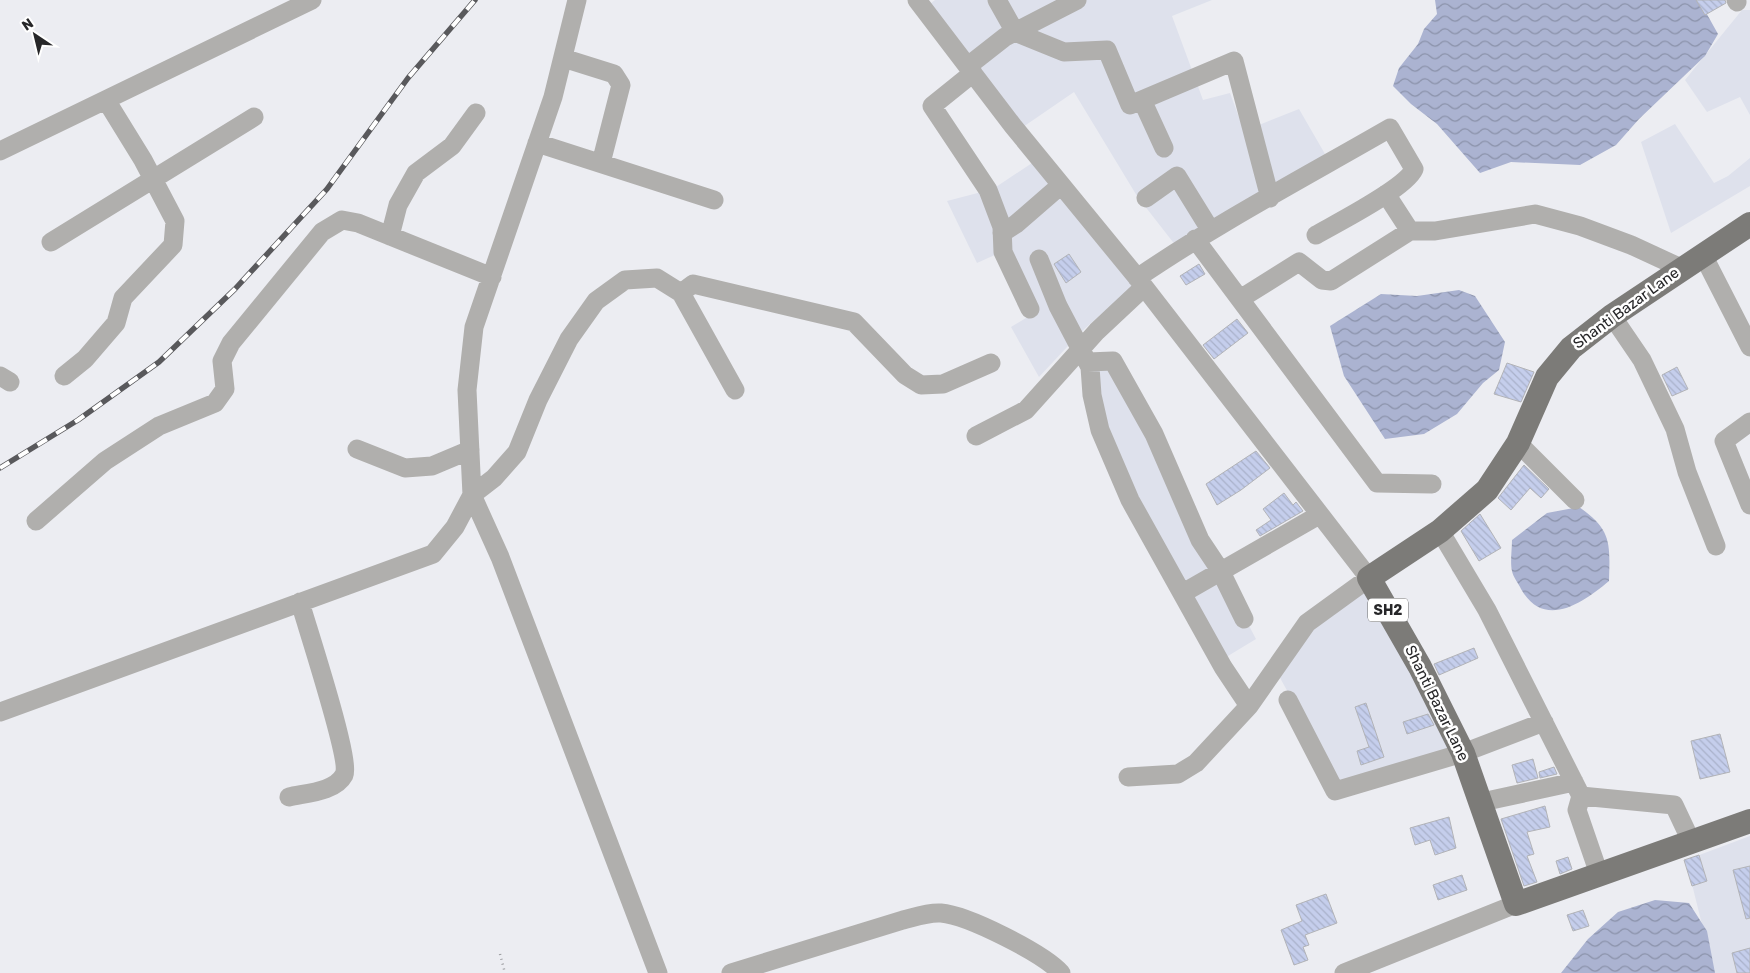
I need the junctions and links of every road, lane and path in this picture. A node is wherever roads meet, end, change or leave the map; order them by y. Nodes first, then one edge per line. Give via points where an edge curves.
1 (312, 0) edge
2 (577, 0) edge
3 (917, 0) edge
4 (997, 0) edge
5 (1077, 0) edge
6 (280, 7) edge
7 (1015, 32) junction
8 (563, 58) junction
9 (970, 70) junction
10 (106, 100) junction
11 (1142, 100) junction
12 (476, 114) dead end
13 (254, 117) dead end
14 (537, 143) junction
15 (1164, 148) dead end
16 (0, 151) edge
17 (601, 163) junction
18 (154, 179) junction
19 (1061, 185) junction
20 (1386, 194) junction
21 (1146, 198) dead end
22 (1270, 198) junction
23 (714, 200) dead end
24 (1750, 224) edge
25 (1410, 231) junction
26 (1002, 233) junction
27 (1203, 235) junction
28 (1316, 235) dead end
29 (390, 236) junction
30 (51, 242) dead end
31 (1703, 254) junction
32 (1039, 259) dead end
33 (1680, 268) junction
34 (492, 277) junction
35 (1141, 283) junction
36 (681, 293) junction
37 (1240, 299) junction
38 (1030, 310) dead end
39 (1612, 316) junction
40 (1750, 347) edge
41 (1085, 356) junction
42 (991, 364) dead end
43 (64, 376) dead end
44 (735, 390) dead end
45 (1750, 422) edge
46 (976, 436) dead end
47 (1518, 443) junction
48 (356, 449) dead end
49 (470, 450) junction
50 (1432, 484) dead end
51 (472, 494) junction
52 (1575, 500) dead end
53 (1750, 505) edge
54 (1319, 515) junction
55 (36, 522) dead end
56 (1440, 531) junction
57 (1716, 546) dead end
58 (1220, 570) junction
59 (1368, 578) junction
60 (1183, 593) junction
61 (300, 602) junction
62 (1244, 619) dead end
63 (1288, 700) dead end
64 (1249, 706) junction
65 (0, 712) edge
66 (1544, 722) junction
67 (1463, 753) junction
68 (1128, 777) dead end
69 (1577, 789) junction
70 (289, 797) dead end
71 (1482, 802) junction
72 (1750, 821) edge
73 (1691, 841) junction
74 (1599, 874) junction
75 (1516, 904) junction
76 (500, 954) dead end
77 (506, 973) edge
78 (658, 973) edge
79 (731, 973) edge
80 (1061, 973) edge
81 (1344, 973) edge

1 - 6 street
2 - 8 street
3 - 9 street
4 - 7 street
5 - 7 street
6 - 10 street
7 - 9 street
7 - 11 street via 1064,52 1107,50 1130,105
8 - 14 street
8 - 17 street via 614,74 622,85
9 - 19 street
9 - 26 street via 932,106 988,190
10 - 16 street
10 - 18 street
11 - 15 street
11 - 22 street via 1234,61
12 - 29 street via 452,146 416,172 398,205
13 - 18 street
14 - 17 street
14 - 34 street
17 - 23 street
18 - 30 street
18 - 43 street via 175,221 174,245 123,298 116,324 85,359
19 - 26 street
19 - 35 street
20 - 22 street via 1412,176 1414,169 1390,128
20 - 25 street
20 - 28 street
21 - 27 street via 1177,176
22 - 27 street
24 - 31 main road, Shanti Bazar Lane / SH2
25 - 33 street via 1435,231 1535,214 1580,226
25 - 37 street via 1334,280 1322,280 1298,262
26 - 38 street via 1003,252
27 - 35 street
27 - 37 street
29 - 34 street
29 - 55 street via 342,220 322,232 231,343 222,361 225,389 215,403 159,426 105,461
31 - 33 main road, Shanti Bazar Lane / SH2
31 - 40 street
32 - 41 street via 1058,306
33 - 39 main road, Shanti Bazar Lane / SH2
34 - 49 street via 474,327 467,390
35 - 41 street via 1097,330
35 - 54 street
36 - 42 street via 693,284 854,322 905,375 921,385 943,384
36 - 44 street
36 - 51 street via 657,278 625,280 596,300 564,348 517,452 494,478
37 - 50 street via 1376,483
39 - 47 main road, Shanti Bazar Lane / SH2 via 1556,364 1539,392
39 - 57 street via 1642,360 1675,429 1687,472
41 - 46 street via 1026,410
41 - 58 street via 1113,361 1154,434 1200,540
41 - 60 street via 1100,430 1130,500
45 - 53 street via 1724,441
47 - 52 street
47 - 56 main road, Shanti Bazar Lane / SH2 via 1487,490
48 - 49 street via 405,468 432,466
49 - 51 street
51 - 61 street via 455,526 433,554
51 - 78 street via 500,557
54 - 58 street
54 - 59 street
56 - 59 main road, Shanti Bazar Lane / SH2
56 - 66 street via 1487,610
58 - 60 street
58 - 62 street
59 - 64 street via 1307,623
59 - 67 main road, Shanti Bazar Lane / SH2 via 1420,667
60 - 64 street via 1223,667
61 - 65 street
61 - 70 street via 340,739 345,773 338,783 325,789
63 - 67 street via 1335,790
64 - 68 street via 1196,763 1178,774
66 - 67 street
66 - 69 street
67 - 71 main road, Shanti Bazar Lane / SH2
69 - 71 street
69 - 73 street via 1674,806
69 - 74 street via 1577,810
71 - 75 main road, Shanti Bazar Lane / SH2
72 - 73 main road
73 - 74 main road
74 - 75 main road
75 - 81 street
76 - 77 path
79 - 80 street via 903,920 941,913 976,924 1039,956

